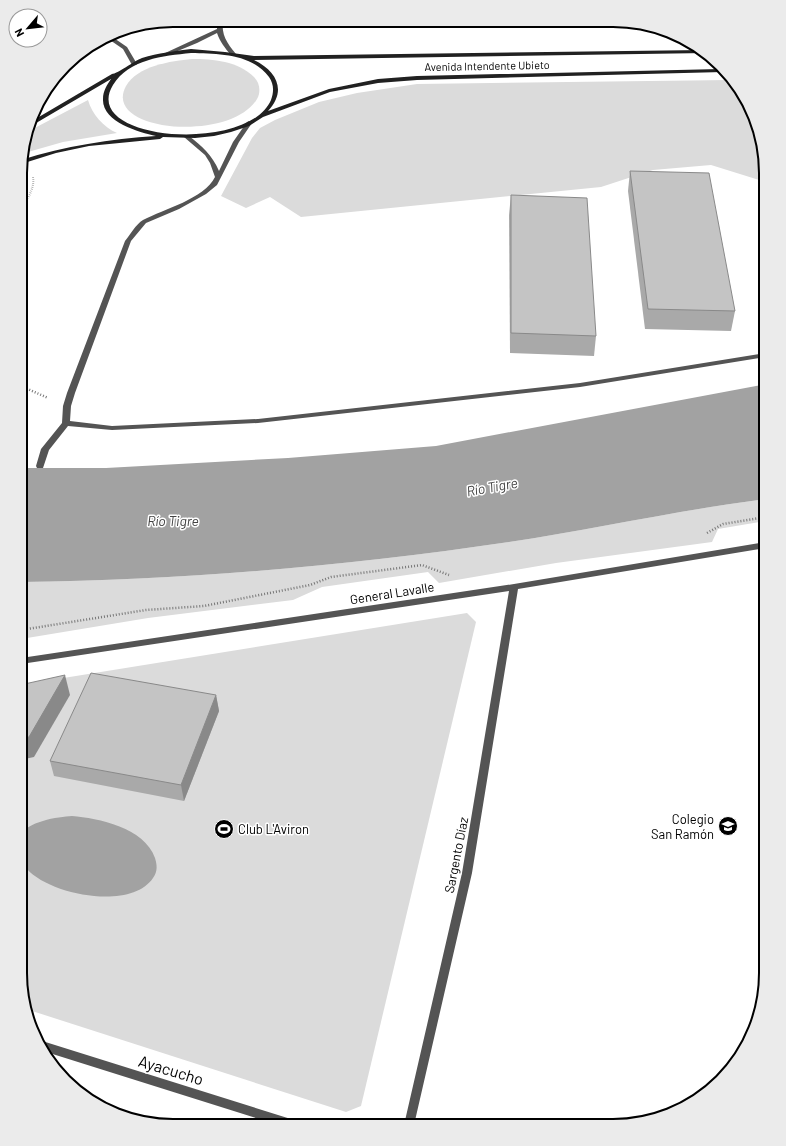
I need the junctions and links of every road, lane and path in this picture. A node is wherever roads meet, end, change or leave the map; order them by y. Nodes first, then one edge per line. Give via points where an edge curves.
1 (219, 27) edge
2 (218, 30) junction
3 (113, 40) edge
4 (694, 52) edge
5 (166, 54) junction
6 (233, 54) junction
7 (241, 57) junction
8 (134, 64) junction
9 (125, 69) junction
10 (717, 71) edge
11 (258, 117) junction
12 (37, 121) edge
13 (249, 123) junction
14 (172, 136) junction
15 (187, 137) junction
16 (27, 160) edge
17 (32, 176) dead end
18 (218, 176) junction
19 (27, 198) edge
20 (759, 356) edge
21 (27, 389) edge
22 (67, 406) junction
23 (66, 423) junction
24 (40, 466) dead end
25 (759, 518) edge
26 (701, 537) dead end
27 (759, 546) edge
28 (451, 576) dead end
29 (514, 587) junction
30 (27, 629) edge
31 (27, 660) edge
32 (48, 1048) edge
33 (275, 1119) edge
34 (410, 1119) edge

1 - 2 street
2 - 5 street
2 - 6 street
3 - 8 street via 125,48
4 - 7 main road, Avenida Intendente Ubieto
5 - 6 main road via 191,51
5 - 8 main road
6 - 7 main road
7 - 11 main road via 258,64 269,73 275,83 276,94 271,105
8 - 9 main road
9 - 12 main road
9 - 14 main road via 112,81 105,94 107,107 118,119 135,129
10 - 11 main road, Avenida Intendente Ubieto via 378,81 329,91
11 - 13 main road
13 - 15 main road via 219,133
13 - 18 street
14 - 15 main road
14 - 16 main road via 86,145
15 - 18 street via 203,148 213,161
17 - 19 path via 34,182
18 - 22 street via 215,184 204,193 144,222 128,241
20 - 23 street via 580,385 258,421 112,428
21 - 22 path
22 - 23 street
23 - 24 street via 45,449
25 - 26 path via 723,524
27 - 29 street, General Lavalle
28 - 30 path via 422,565 331,577 310,585 204,606 146,610
29 - 31 street, General Lavalle
29 - 34 street, Sargento Díaz via 467,873
32 - 33 street, Ayacucho

